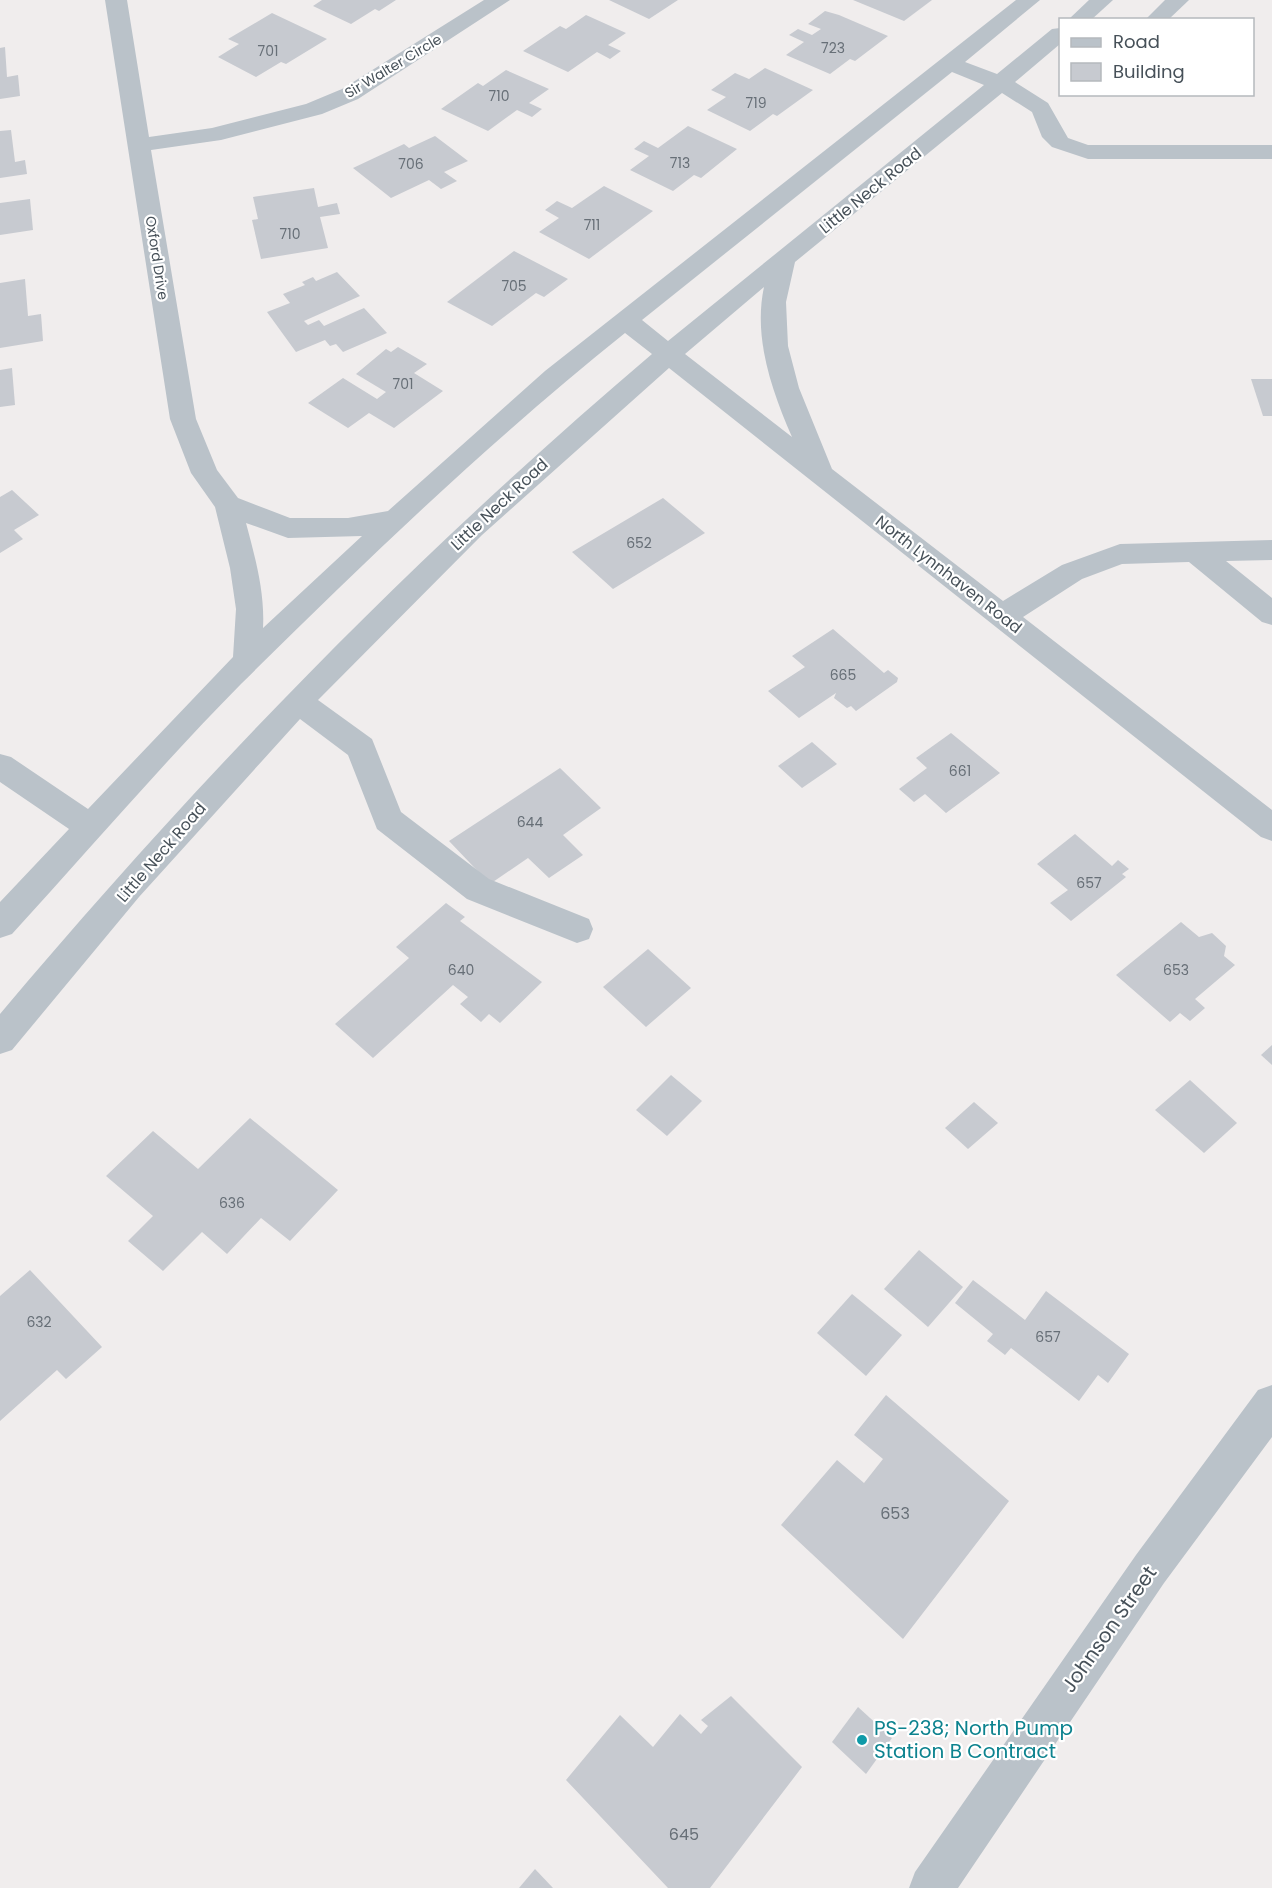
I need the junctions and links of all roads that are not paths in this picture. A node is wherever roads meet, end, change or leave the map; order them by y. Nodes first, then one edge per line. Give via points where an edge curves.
1 (116, 0) edge
2 (499, 0) edge
3 (1029, 0) edge
4 (1102, 0) edge
5 (1178, 0) edge
6 (1080, 18) edge
7 (1157, 18) edge
8 (1059, 35) edge
9 (950, 63) junction
10 (999, 84) junction
11 (139, 145) junction
12 (1272, 152) edge
13 (783, 261) junction
14 (626, 321) junction
15 (669, 355) junction
16 (821, 473) junction
17 (228, 505) junction
18 (395, 520) junction
19 (1272, 550) edge
20 (1194, 552) junction
21 (1272, 614) edge
22 (1003, 615) junction
23 (248, 660) junction
24 (299, 702) junction
25 (0, 766) edge
26 (89, 826) junction
27 (1272, 828) edge
28 (0, 924) edge
29 (577, 929) dead end
30 (0, 1039) edge
31 (1272, 1404) edge
32 (931, 1888) edge

1 - 11 street, Oxford Drive
2 - 11 street, Sir Walter Circle via 350,94 314,110 213,135
3 - 9 street
4 - 6 street
5 - 7 street
8 - 10 street, Little Neck Road
9 - 10 street
9 - 14 street
10 - 12 street via 1050,105 1050,134 1070,149 1088,153
10 - 13 street, Little Neck Road
11 - 17 street, Oxford Drive via 183,419 205,473
13 - 15 street, Little Neck Road
13 - 16 street via 774,301 776,343 786,394
14 - 15 street, North Lynnhaven Road
14 - 18 street via 554,377
15 - 16 street, North Lynnhaven Road
15 - 24 street, Little Neck Road via 544,462 442,557
16 - 22 street, North Lynnhaven Road
17 - 18 street via 288,528 348,528
17 - 23 street, Oxford Drive via 250,609
18 - 23 street
19 - 20 street
20 - 21 street
20 - 22 street via 1120,554 1072,572
22 - 27 street, North Lynnhaven Road
23 - 26 street
24 - 29 street via 361,748 388,820 478,889
24 - 30 street, Little Neck Road via 227,777
25 - 26 street
26 - 28 street
31 - 32 street, Johnson Street via 1150,1569

